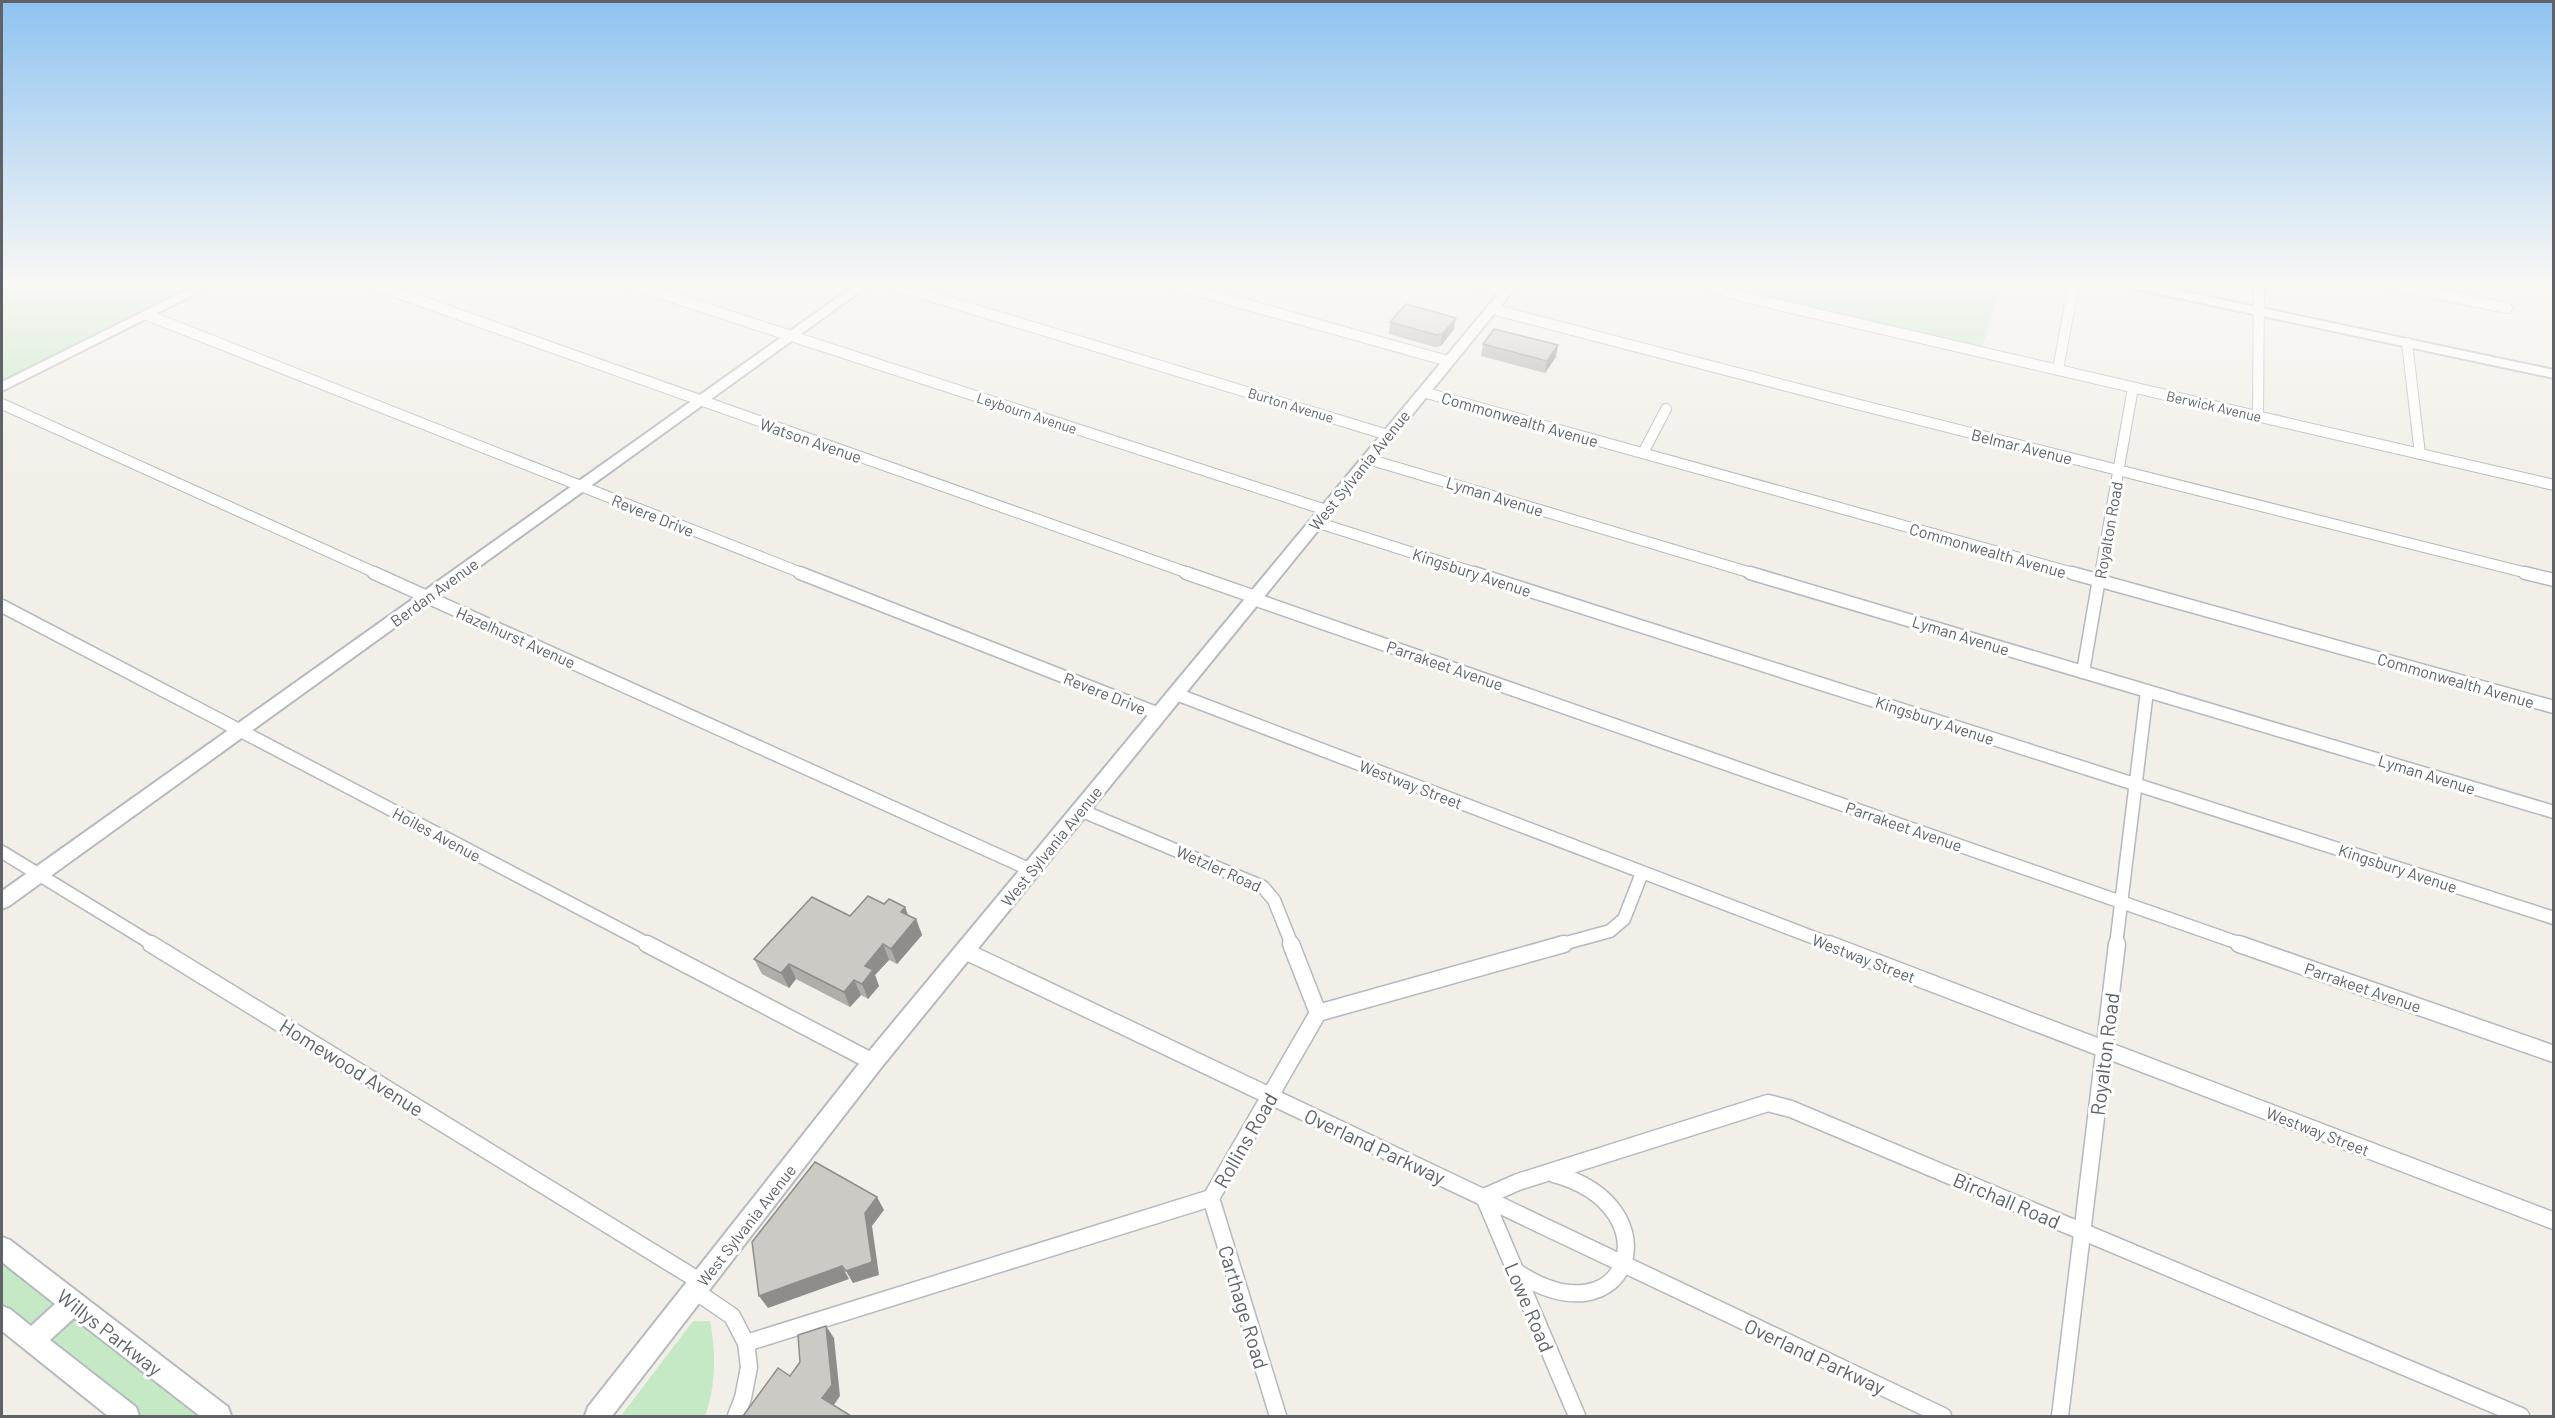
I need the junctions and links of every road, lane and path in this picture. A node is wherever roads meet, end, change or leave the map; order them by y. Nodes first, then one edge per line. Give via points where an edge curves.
1 (80, 348) edge
2 (231, 348) edge
3 (553, 348) edge
4 (774, 348) edge
5 (828, 348) edge
6 (1102, 348) edge
7 (1403, 348) edge
8 (1460, 348) edge
9 (1645, 348) edge
10 (1964, 348) edge
11 (2062, 348) edge
12 (2259, 348) edge
13 (2408, 348) edge
14 (2431, 348) edge
15 (1449, 361) junction
16 (2058, 370) junction
17 (2553, 374) edge
18 (2, 387) edge
19 (2133, 388) junction
20 (1423, 392) junction
21 (701, 401) junction
22 (2, 404) edge
23 (1666, 409) dead end
24 (2258, 417) junction
25 (1388, 435) junction
26 (1643, 453) junction
27 (2420, 454) junction
28 (1368, 459) junction
29 (2119, 470) junction
30 (2553, 485) edge
31 (581, 486) junction
32 (1326, 510) junction
33 (1316, 522) junction
34 (2553, 580) edge
35 (2099, 581) junction
36 (427, 597) junction
37 (1255, 598) junction
38 (2, 606) edge
39 (2083, 672) junction
40 (2147, 691) junction
41 (1176, 694) junction
42 (2553, 707) edge
43 (1159, 714) junction
44 (239, 731) junction
45 (2136, 784) junction
46 (1080, 810) junction
47 (2553, 812) edge
48 (2, 852) edge
49 (1031, 870) junction
50 (1642, 873) junction
51 (38, 875) junction
52 (2, 901) edge
53 (2122, 902) junction
54 (2553, 918) edge
55 (965, 951) junction
56 (1318, 1013) junction
57 (2104, 1050) junction
58 (2553, 1054) edge
59 (873, 1062) junction
60 (1270, 1096) junction
61 (1550, 1173) junction
62 (1484, 1197) junction
63 (1211, 1198) junction
64 (2553, 1221) edge
65 (2082, 1232) junction
66 (2, 1248) edge
67 (1623, 1264) junction
68 (1513, 1269) junction
69 (698, 1286) junction
70 (73, 1303) junction
71 (2, 1317) edge
72 (32, 1341) junction
73 (746, 1343) junction
74 (127, 1416) edge
75 (219, 1416) edge
76 (597, 1416) edge
77 (736, 1416) edge
78 (1278, 1416) edge
79 (1577, 1416) edge
80 (1943, 1416) edge
81 (2060, 1416) edge
82 (2521, 1416) edge

1 - 18 main road
2 - 31 street, Revere Drive
3 - 21 street, Watson Avenue
4 - 21 main road, Berdan Avenue
5 - 32 street, Leybourn Avenue
6 - 25 street, Burton Avenue
7 - 15 street
8 - 15 main road, West Sylvania Avenue
9 - 29 street, Belmar Avenue
10 - 16 street, Berwick Avenue
11 - 16 street
12 - 24 street
13 - 27 street
14 - 17 main road
15 - 20 main road, West Sylvania Avenue
16 - 19 street, Berwick Avenue
19 - 24 street, Berwick Avenue
19 - 29 street, Royalton Road
20 - 25 main road, West Sylvania Avenue
20 - 26 street, Commonwealth Avenue
21 - 31 main road, Berdan Avenue
21 - 37 street, Watson Avenue
22 - 36 street, Hazelhurst Avenue
23 - 26 street
24 - 27 street, Berwick Avenue
25 - 28 main road, West Sylvania Avenue
26 - 35 street, Commonwealth Avenue
27 - 30 street, Berwick Avenue
28 - 32 main road, West Sylvania Avenue
28 - 39 street, Lyman Avenue
29 - 34 street, Belmar Avenue
29 - 35 street, Royalton Road
31 - 36 main road, Berdan Avenue
31 - 43 street, Revere Drive
32 - 33 main road, West Sylvania Avenue
33 - 37 main road, West Sylvania Avenue
33 - 45 street, Kingsbury Avenue
35 - 39 street, Royalton Road
35 - 42 street, Commonwealth Avenue
36 - 44 main road, Berdan Avenue
36 - 49 street, Hazelhurst Avenue
37 - 41 main road, West Sylvania Avenue
37 - 53 street, Parrakeet Avenue
38 - 44 street, Hoiles Avenue
39 - 40 street, Lyman Avenue
40 - 45 street, Royalton Road
40 - 47 street, Lyman Avenue
41 - 43 main road, West Sylvania Avenue
41 - 50 street, Westway Street
43 - 46 main road, West Sylvania Avenue
44 - 51 main road, Berdan Avenue
44 - 59 street, Hoiles Avenue
45 - 53 street, Royalton Road
45 - 54 street, Kingsbury Avenue
46 - 49 main road, West Sylvania Avenue
46 - 56 street, Wetzler Road via 1263,887 1274,900
48 - 51 street, Homewood Avenue
49 - 55 main road, West Sylvania Avenue
50 - 56 street via 1624,919 1610,931
50 - 57 street, Westway Street
51 - 52 main road, Berdan Avenue
51 - 69 street, Homewood Avenue
53 - 57 street, Royalton Road
53 - 58 street, Parrakeet Avenue
55 - 59 main road, West Sylvania Avenue
55 - 60 street, Overland Parkway
56 - 60 street, Rollins Road
57 - 64 street, Westway Street
57 - 65 street, Royalton Road
59 - 69 main road, West Sylvania Avenue
60 - 62 street, Overland Parkway
60 - 63 street, Rollins Road
61 - 62 street, Birchall Road
61 - 65 street, Birchall Road via 1768,1103 1791,1109
61 - 67 street via 1571,1177 1605,1200 1625,1238
62 - 67 street, Overland Parkway
62 - 68 street, Lowe Road
63 - 73 street, Rollins Road
63 - 78 street, Carthage Road
65 - 81 street, Royalton Road
65 - 82 street, Birchall Road
66 - 70 main road, Willys Parkway
67 - 68 street via 1611,1282 1576,1295 1543,1288
67 - 80 street, Overland Parkway
68 - 79 street, Lowe Road
69 - 73 street, Homewood Avenue via 732,1316
69 - 76 main road, West Sylvania Avenue
70 - 72 main road
70 - 75 main road, Willys Parkway
71 - 72 main road
72 - 74 main road
73 - 77 street via 749,1367

